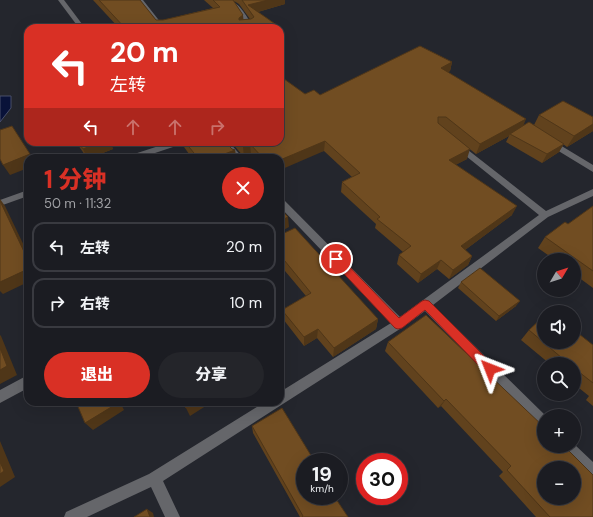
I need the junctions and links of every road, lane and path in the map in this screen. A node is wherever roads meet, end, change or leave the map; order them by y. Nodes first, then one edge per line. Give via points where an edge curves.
1 (61, 0) edge
2 (140, 0) edge
3 (228, 0) edge
4 (79, 24) edge
5 (159, 24) edge
6 (249, 24) edge
7 (541, 136) edge
8 (451, 139) edge
9 (167, 146) edge
10 (228, 146) edge
11 (143, 154) edge
12 (235, 154) edge
13 (593, 169) edge
14 (593, 192) edge
15 (24, 194) edge
16 (0, 203) edge
17 (284, 206) edge
18 (545, 215) junction
19 (425, 304) junction
20 (398, 324) junction
21 (24, 383) edge
22 (284, 396) edge
23 (0, 397) edge
24 (270, 406) edge
25 (537, 416) edge
26 (574, 453) edge
27 (593, 472) edge
28 (154, 479) junction
29 (71, 517) edge
30 (173, 517) edge

1 - 4 street
2 - 5 street
3 - 6 street via 237,7
7 - 13 street
8 - 18 street
9 - 11 street
10 - 12 street
14 - 18 street
15 - 16 street
17 - 20 street via 301,227
18 - 19 street
19 - 20 street
19 - 25 street
20 - 22 street
21 - 23 street
24 - 28 street
26 - 27 street
28 - 29 street
28 - 30 street

